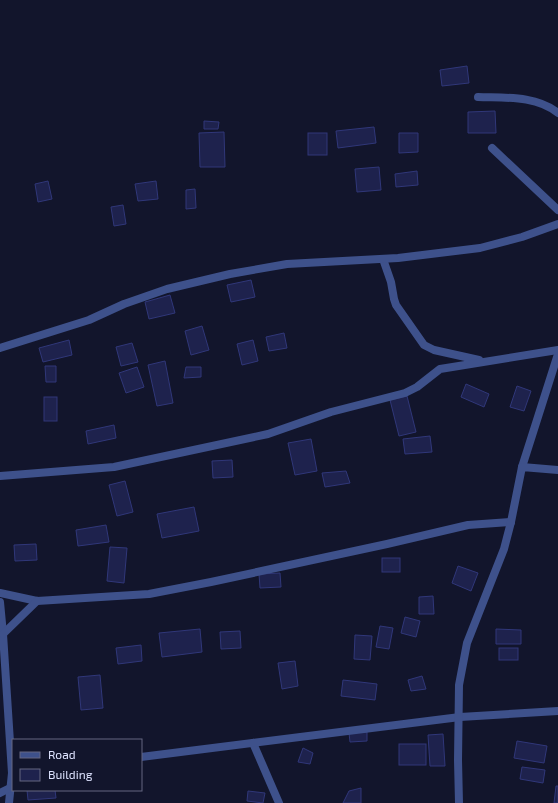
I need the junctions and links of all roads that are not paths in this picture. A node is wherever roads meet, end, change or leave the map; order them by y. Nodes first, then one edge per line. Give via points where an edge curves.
1 (478, 97) dead end
2 (558, 113) edge
3 (492, 148) dead end
4 (558, 210) edge
5 (558, 224) edge
6 (383, 259) junction
7 (0, 348) edge
8 (558, 350) edge
9 (558, 354) edge
10 (484, 362) junction
11 (522, 467) junction
12 (558, 470) edge
13 (0, 476) edge
14 (511, 522) junction
15 (0, 593) edge
16 (36, 601) junction
17 (0, 602) edge
18 (3, 634) junction
19 (558, 711) edge
20 (460, 717) junction
21 (253, 743) junction
22 (142, 757) edge
23 (12, 773) edge
24 (10, 788) junction
25 (0, 793) edge
26 (9, 803) edge
27 (279, 803) edge
28 (459, 803) edge

1 - 2 street via 529,100 551,107
3 - 4 street
5 - 6 street via 480,248
6 - 7 street via 287,264 167,288 90,320
6 - 10 street via 396,305 424,344 434,350
8 - 10 street
9 - 11 street
10 - 13 street via 440,369 405,393 331,412 268,434 114,467
11 - 12 street
11 - 14 street
14 - 16 street via 468,525 149,594
14 - 20 street via 504,549 467,643 459,684
15 - 16 street
16 - 18 street
17 - 18 street
18 - 23 street
19 - 20 street
20 - 21 street
20 - 28 street
21 - 22 street
21 - 27 street
23 - 24 street
24 - 25 street
24 - 26 street

